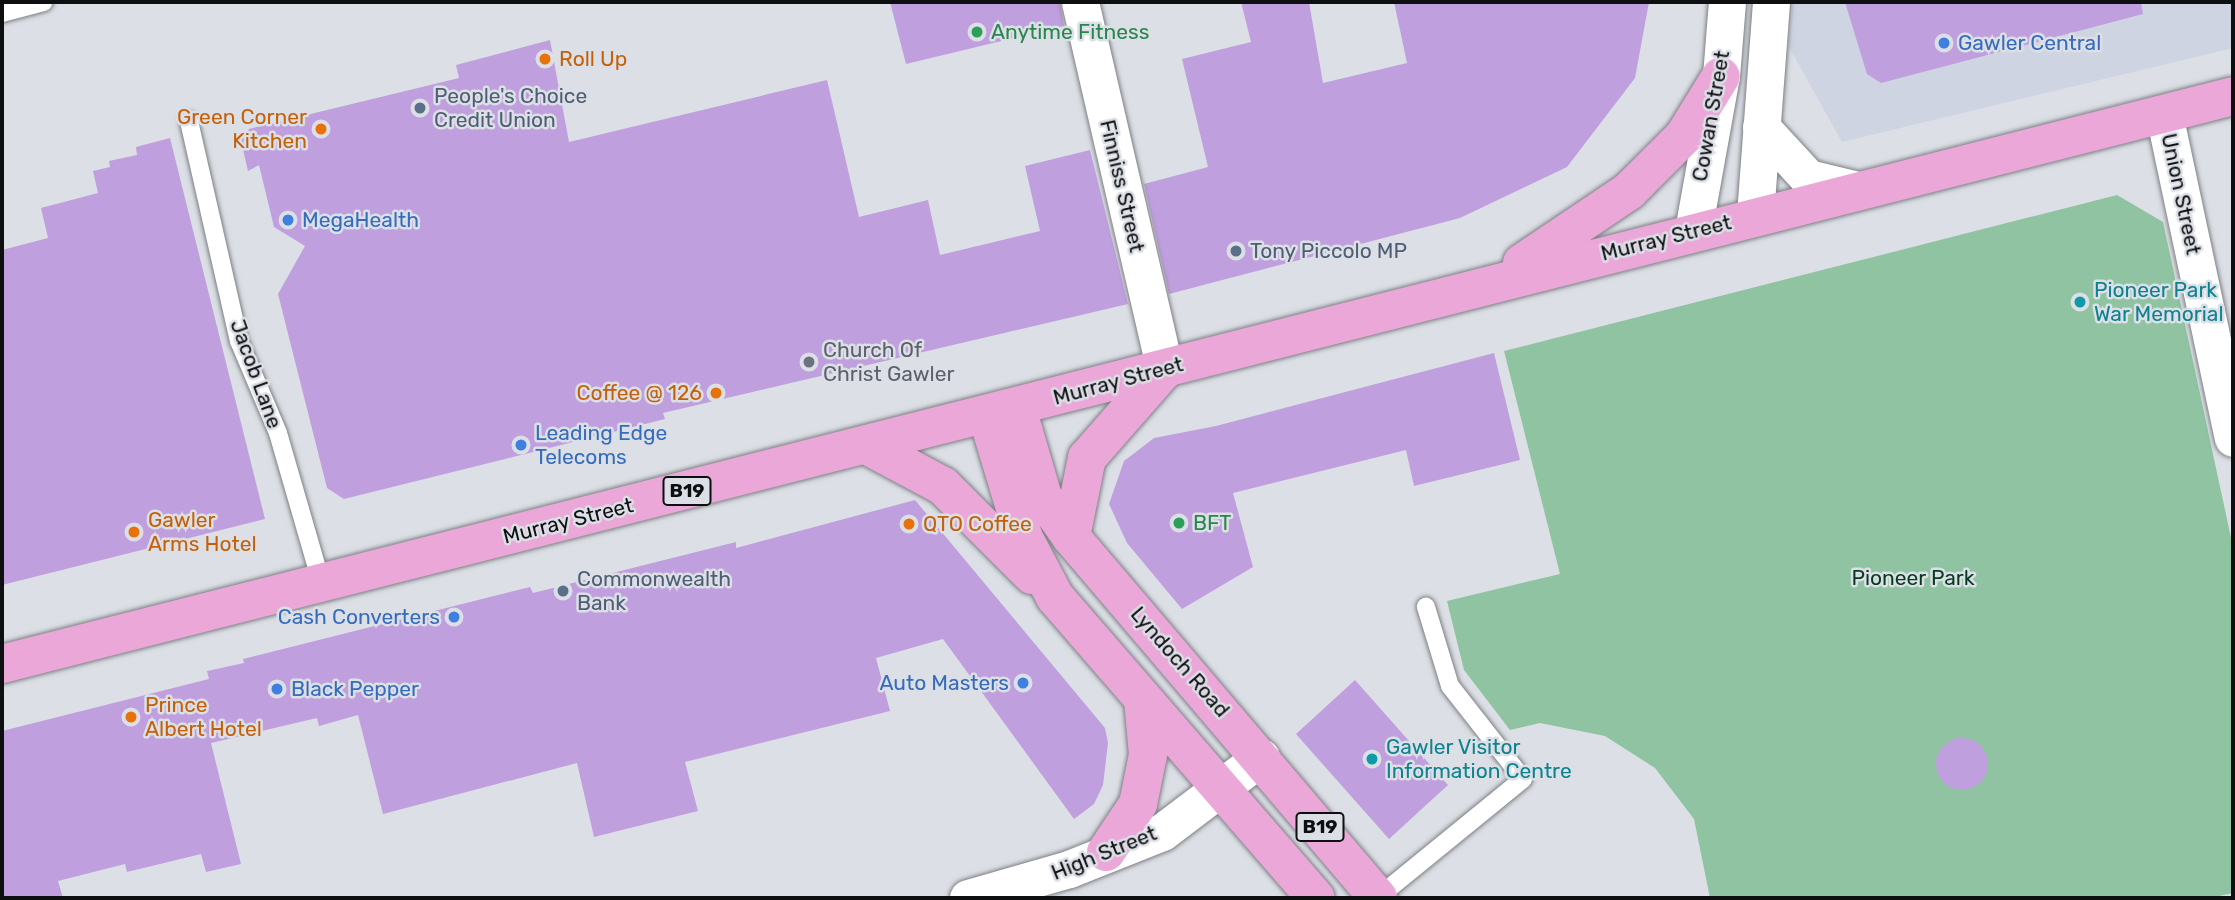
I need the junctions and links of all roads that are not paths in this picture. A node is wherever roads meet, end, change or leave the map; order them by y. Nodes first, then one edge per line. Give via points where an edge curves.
1 (44, 2) edge
2 (1080, 2) edge
3 (1727, 2) edge
4 (1771, 2) edge
5 (2, 13) edge
6 (1721, 76) junction
7 (2233, 96) edge
8 (2164, 114) junction
9 (189, 121) dead end
10 (1761, 127) junction
11 (1858, 190) junction
12 (1755, 215) junction
13 (1693, 231) junction
14 (1491, 282) junction
15 (1165, 369) junction
16 (1002, 411) junction
17 (2233, 438) edge
18 (867, 446) junction
19 (1071, 537) junction
20 (322, 584) junction
21 (1055, 597) junction
22 (1426, 607) dead end
23 (2, 664) edge
24 (1143, 699) junction
25 (1261, 757) junction
26 (1219, 789) junction
27 (1106, 852) junction
28 (968, 898) edge
29 (1316, 898) edge
30 (1377, 898) edge

1 - 5 lane
2 - 15 street, Finniss Street
3 - 6 street, Cowan Street
4 - 10 street
6 - 13 street, Cowan Street
6 - 14 main road via 1684,136 1629,191
7 - 8 main road, Murray Street
8 - 11 main road, Murray Street
8 - 17 street, Union Street
9 - 20 lane, Jacob Lane via 239,341 278,433
10 - 11 street via 1808,177
10 - 12 street
11 - 12 main road, Murray Street
12 - 13 main road, Murray Street
13 - 14 main road, Murray Street
14 - 15 main road, Murray Street
15 - 16 main road, Murray Street
15 - 19 main road via 1087,458
16 - 18 main road, Murray Street / B19
16 - 19 main road, Lyndoch Road / B19 via 1042,497
16 - 21 main road, B19 via 1024,538
18 - 20 main road, Murray Street / B19
18 - 21 main road, B19 via 943,486
19 - 25 main road, Lyndoch Road / B19
20 - 23 main road, Murray Street / B19
21 - 24 main road, B19
22 - 30 lane via 1450,685 1523,779
24 - 26 main road, B19
24 - 27 main road via 1147,755 1138,804
25 - 26 street, High Street
25 - 30 main road, Lyndoch Road / B19
26 - 27 street, High Street via 1162,832
26 - 29 main road, B19
27 - 28 street, High Street via 1069,869

